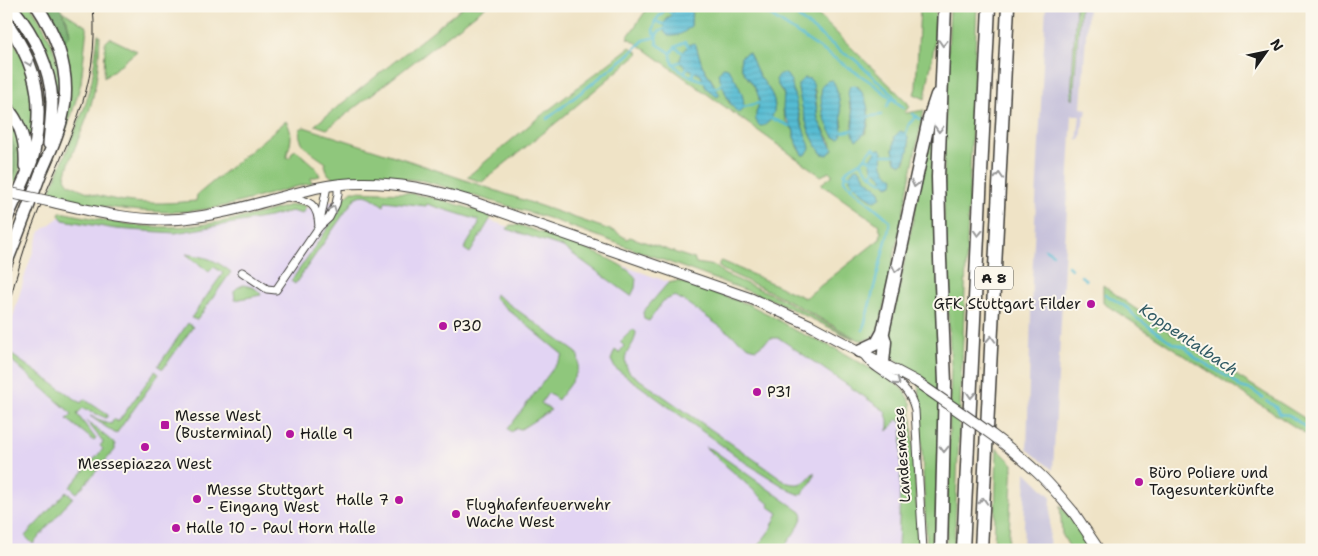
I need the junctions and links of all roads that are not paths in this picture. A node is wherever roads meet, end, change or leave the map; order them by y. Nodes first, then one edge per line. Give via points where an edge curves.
1 (11, 6) edge
2 (37, 6) edge
3 (945, 6) edge
4 (990, 6) edge
5 (1008, 6) edge
6 (6, 21) edge
7 (942, 80) junction
8 (6, 107) edge
9 (49, 153) junction
10 (22, 182) junction
11 (333, 186) junction
12 (6, 192) edge
13 (288, 197) junction
14 (6, 221) edge
15 (319, 227) junction
16 (6, 264) edge
17 (242, 272) dead end
18 (883, 332) junction
19 (860, 351) junction
20 (883, 363) junction
21 (923, 550) edge
22 (941, 550) edge
23 (963, 550) edge
24 (981, 550) edge
25 (1099, 550) edge

1 - 9 highway via 30,33 45,66 52,101
2 - 9 highway via 58,44 64,74 62,117
3 -> 7 highway
4 -> 23 highway, A 8
24 -> 5 highway, A 8
6 -> 10 highway via 19,39 31,66 38,103 32,160
7 -> 18 highway via 929,119
7 -> 22 highway via 938,206 945,358
8 - 10 highway via 24,137 26,152
9 - 16 highway
10 - 14 highway
11 - 13 main road
11 - 15 street
15 -> 11 street via 329,218 336,204 338,194
11 - 19 main road via 405,186 470,200 752,299
12 - 13 main road, bridge via 93,212 143,219 178,219 237,210
13 - 15 street via 313,205
15 - 17 street via 276,290 267,289
18 - 19 highway via 877,343
18 - 20 highway
19 - 20 main road
19 -> 21 street, Landesmesse via 868,362 900,383 912,400
20 - 25 main road, bridge via 975,422 1037,472 1074,513

